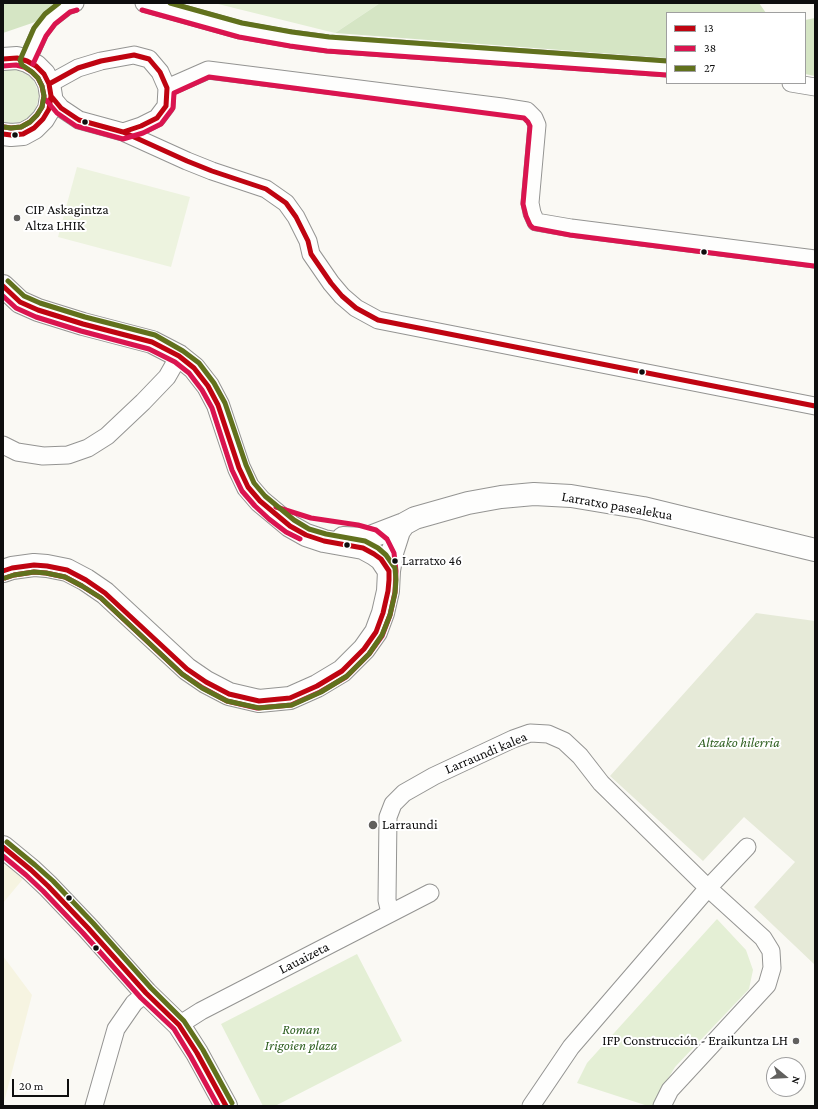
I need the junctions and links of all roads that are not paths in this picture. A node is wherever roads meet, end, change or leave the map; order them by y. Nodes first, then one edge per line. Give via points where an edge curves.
1 (75, 3) edge
2 (144, 3) edge
3 (3, 59) edge
4 (27, 61) junction
5 (666, 68) edge
6 (797, 84) edge
7 (815, 87) edge
8 (167, 88) junction
9 (50, 90) junction
10 (123, 132) junction
11 (3, 134) edge
12 (815, 259) edge
13 (3, 286) edge
14 (179, 356) junction
15 (815, 406) edge
16 (3, 445) edge
17 (274, 514) junction
18 (404, 524) junction
19 (373, 536) junction
20 (324, 541) junction
21 (815, 550) edge
22 (3, 571) edge
23 (389, 571) junction
24 (3, 847) edge
25 (747, 847) dead end
26 (708, 888) junction
27 (430, 893) dead end
28 (390, 914) junction
29 (146, 993) junction
30 (179, 1025) junction
31 (94, 1106) edge
32 (226, 1106) edge
33 (531, 1106) edge
34 (662, 1106) edge

1 - 4 street via 66,6 50,19 40,32
2 - 5 street via 240,30 306,41
3 - 4 street via 17,58
4 - 9 street via 44,74
6 - 7 street
8 - 9 street via 160,72 149,59 134,55 78,68
8 - 10 street via 166,106 157,118
8 - 12 street via 208,70 527,111 538,125 530,203 536,222
9 - 10 street via 61,108 79,120
9 - 11 street via 44,119 23,134
10 - 15 street via 212,171 266,189 286,203 303,230 311,254 331,283 356,308 378,320
13 - 14 street, Larratxo pasealekua via 20,302 38,310 152,342
14 - 16 street via 167,376 142,402 107,436 88,448 68,455 43,456 17,452
14 - 17 street, Larratxo pasealekua via 194,368 208,386 218,405 248,487
17 - 19 street, Larratxo pasealekua via 309,525
17 - 20 street, Larratxo pasealekua via 306,535
18 - 19 street, Larratxo pasealekua
18 - 21 street, Larratxo pasealekua via 435,512 501,497 534,494 571,496 643,508
18 - 23 street via 396,540
19 - 20 street, Larratxo pasealekua via 365,539 341,538
19 - 23 street via 381,542 387,556
20 - 23 street via 363,548 378,556
22 - 23 street via 34,565 67,570 105,593 187,669 206,682 229,694 259,701 290,698 342,671 364,649 376,632 388,591
24 - 29 street via 48,886
25 - 26 street
26 - 28 street, Larraundi kalea via 601,783 580,756 564,741 548,734 530,733 434,776 404,793 393,804 388,817 387,900
26 - 33 street via 571,1047
26 - 34 street, Larraundi kalea via 763,938 772,951 772,968 767,985 670,1090
27 - 28 street, Lauaizeta
28 - 30 street, Lauaizeta via 201,1011
29 - 30 street
29 - 31 street via 134,1003 116,1029
30 - 32 street

